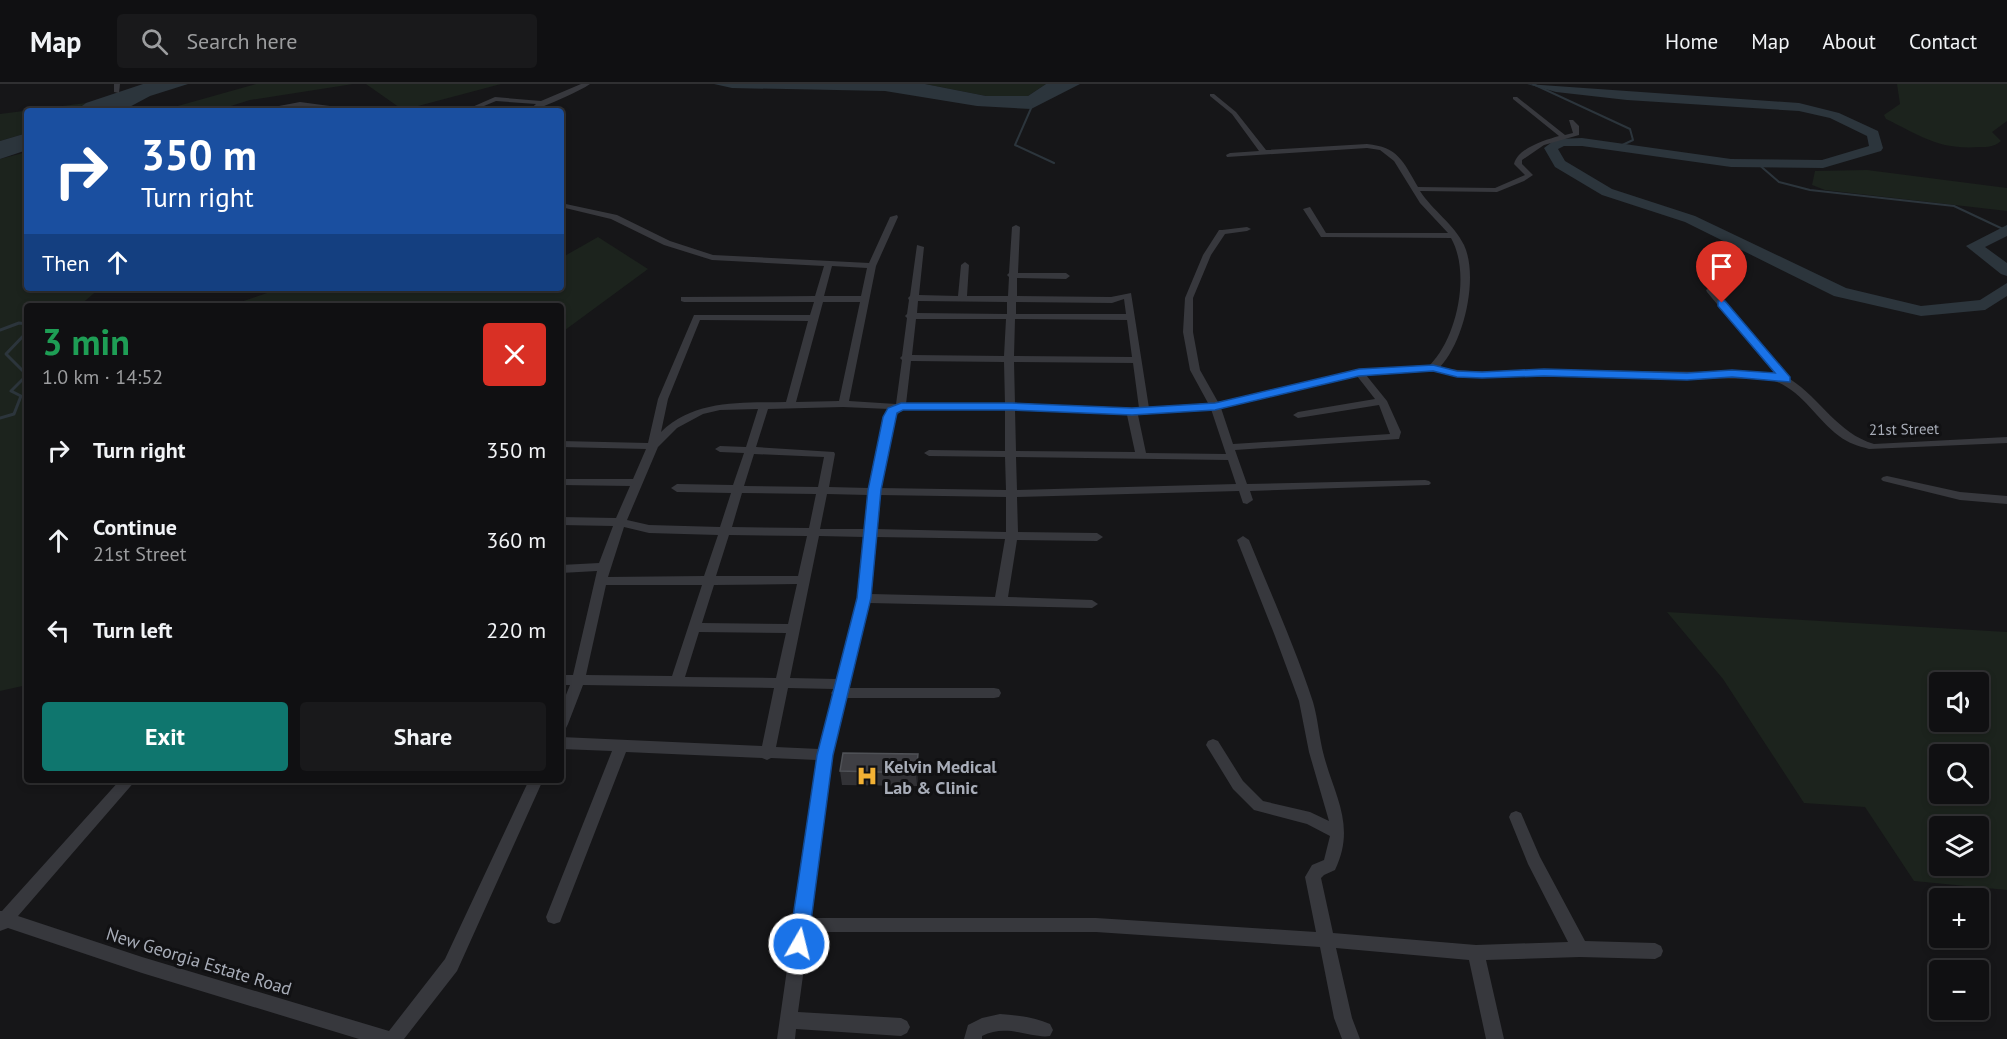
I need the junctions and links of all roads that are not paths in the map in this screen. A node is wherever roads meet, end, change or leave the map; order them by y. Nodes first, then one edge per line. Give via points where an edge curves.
1 (587, 84) edge
2 (1212, 95) dead end
3 (1515, 98) dead end
4 (542, 102) junction
5 (278, 108) edge
6 (333, 108) edge
7 (473, 108) edge
8 (535, 108) edge
9 (1571, 121) dead end
10 (1564, 137) junction
11 (1264, 153) junction
12 (1230, 155) dead end
13 (1415, 189) junction
14 (564, 206) edge
15 (1307, 209) dead end
16 (894, 217) dead end
17 (1016, 227) dead end
18 (1247, 229) dead end
19 (1454, 236) junction
20 (920, 247) dead end
21 (965, 265) dead end
22 (828, 266) junction
23 (872, 266) junction
24 (1011, 275) junction
25 (1066, 276) dead end
26 (1710, 290) dead end
27 (912, 298) junction
28 (684, 299) dead end
29 (818, 299) junction
30 (865, 299) junction
31 (962, 299) junction
32 (1011, 299) junction
33 (910, 316) junction
34 (1010, 316) junction
35 (1131, 317) junction
36 (813, 318) junction
37 (905, 358) junction
38 (1010, 359) junction
39 (1136, 360) junction
40 (1433, 368) junction
41 (1359, 372) junction
42 (1786, 380) junction
43 (1382, 401) junction
44 (843, 404) junction
45 (790, 405) junction
46 (764, 406) junction
47 (1215, 406) junction
48 (901, 407) junction
49 (1012, 407) junction
50 (1138, 412) junction
51 (1298, 415) dead end
52 (2007, 440) edge
53 (564, 444) edge
54 (653, 446) junction
55 (720, 448) dead end
56 (750, 450) junction
57 (1232, 452) junction
58 (929, 453) dead end
59 (1012, 453) junction
60 (1141, 455) junction
61 (1887, 479) dead end
62 (564, 482) edge
63 (636, 483) junction
64 (1425, 483) dead end
65 (677, 488) dead end
66 (1243, 488) junction
67 (738, 489) junction
68 (823, 490) junction
69 (874, 490) junction
70 (1010, 494) junction
71 (1247, 500) dead end
72 (2007, 500) edge
73 (564, 521) edge
74 (620, 522) junction
75 (726, 530) junction
76 (816, 532) junction
77 (871, 533) junction
78 (1012, 535) junction
79 (1097, 537) dead end
80 (1244, 540) dead end
81 (604, 567) junction
82 (564, 569) edge
83 (710, 580) junction
84 (805, 580) junction
85 (601, 581) junction
86 (864, 598) junction
87 (1001, 600) junction
88 (1092, 604) dead end
89 (695, 627) junction
90 (794, 629) junction
91 (564, 680) edge
92 (578, 681) junction
93 (677, 682) junction
94 (782, 683) junction
95 (840, 688) junction
96 (994, 693) dead end
97 (564, 716) edge
98 (564, 743) edge
99 (621, 745) junction
100 (1213, 745) dead end
101 (767, 754) junction
102 (825, 755) junction
103 (126, 783) edge
104 (535, 783) edge
105 (1516, 817) dead end
106 (1338, 833) junction
107 (554, 917) dead end
108 (2, 921) edge
109 (801, 925) junction
110 (1328, 940) junction
111 (1580, 949) junction
112 (1655, 951) dead end
113 (1476, 953) junction
114 (788, 1020) junction
115 (901, 1026) dead end
116 (1044, 1030) dead end
117 (388, 1039) edge
118 (393, 1039) edge
119 (786, 1039) edge
120 (974, 1039) edge
121 (1351, 1039) edge
122 (1495, 1039) edge

1 - 4 street
2 - 11 street via 1234,113
3 - 10 street
4 - 7 street via 495,99
4 - 8 street
5 - 6 street via 308,104
9 - 10 street via 1577,134
10 - 13 street via 1541,143 1519,159 1518,164 1529,175 1519,182 1502,184 1497,190
11 - 12 street
11 - 13 street via 1380,147 1398,161
13 - 19 street
14 - 22 street via 614,217 667,243 712,257
15 - 19 street via 1324,235
16 - 23 street
17 - 24 street
18 - 47 street via 1222,232 1207,255 1189,298 1188,332 1195,369
19 - 40 street via 1466,268 1460,315 1441,362
20 - 27 street
21 - 31 street
22 - 23 street
22 - 29 street
23 - 30 street
24 - 25 street
24 - 32 street
26 - 42 street, 21st Street
27 - 31 street
27 - 33 street
28 - 29 street
29 - 30 street
29 - 36 street
30 - 44 street
31 - 32 street
32 - 34 street
32 - 35 street via 1112,300 1128,295
33 - 34 street
33 - 37 street
34 - 35 street
34 - 38 street
35 - 39 street
36 - 45 street
36 - 54 street via 697,317 663,399
37 - 38 street
37 - 48 street
38 - 39 street
38 - 49 street
39 - 50 street
40 - 41 street
40 - 42 street via 1482,375 1732,374
41 - 43 street
41 - 47 street
42 - 52 street, 21st Street via 1842,435 1858,444 1873,447
43 - 51 street
43 - 57 street via 1395,437
44 - 45 street
44 - 48 street
45 - 46 street
46 - 54 street via 720,407 699,412 673,426
46 - 56 street
47 - 50 street
47 - 57 street
48 - 49 street
48 - 69 street via 889,417
49 - 50 street
49 - 59 street
50 - 60 street
53 - 54 street
54 - 63 street
55 - 56 street
56 - 67 street
56 - 68 street via 828,452 831,454
57 - 60 street
57 - 66 street
58 - 59 street
59 - 60 street
59 - 70 street
61 - 72 street via 1960,496
62 - 63 street
63 - 74 street
64 - 66 street
65 - 67 street
66 - 70 street
66 - 71 street
67 - 68 street
67 - 75 street
68 - 69 street
68 - 76 street
69 - 70 street
69 - 77 street
70 - 78 street
73 - 74 street
74 - 75 street via 650,529
74 - 81 street
75 - 76 street
75 - 83 street
76 - 77 street
76 - 84 street
77 - 78 street
77 - 86 street
78 - 79 street
78 - 87 street
80 - 106 street via 1304,694 1316,753 1334,802
81 - 82 street
81 - 85 street
83 - 84 street
83 - 85 street
83 - 89 street
84 - 90 street
85 - 92 street
86 - 87 street
86 - 95 street
87 - 88 street
89 - 90 street
89 - 93 street
90 - 94 street
91 - 92 street
92 - 93 street
92 - 97 street
93 - 94 street
94 - 95 street
94 - 101 street
95 - 96 street
95 - 102 street
98 - 99 street
99 - 101 street
99 - 107 street
100 - 106 street via 1238,785 1259,806 1310,818
101 - 102 street
102 - 109 street
103 - 108 street
104 - 118 street via 451,965
105 - 111 street via 1533,859
106 - 110 street via 1330,865 1313,877
108 - 117 street, New Georgia Estate Road
109 - 110 street via 1096,926
109 - 114 street
110 - 113 street
110 - 121 street via 1342,1018
111 - 112 street
111 - 113 street
113 - 122 street
114 - 115 street
114 - 119 street
116 - 120 street via 1006,1022 980,1026 974,1031

